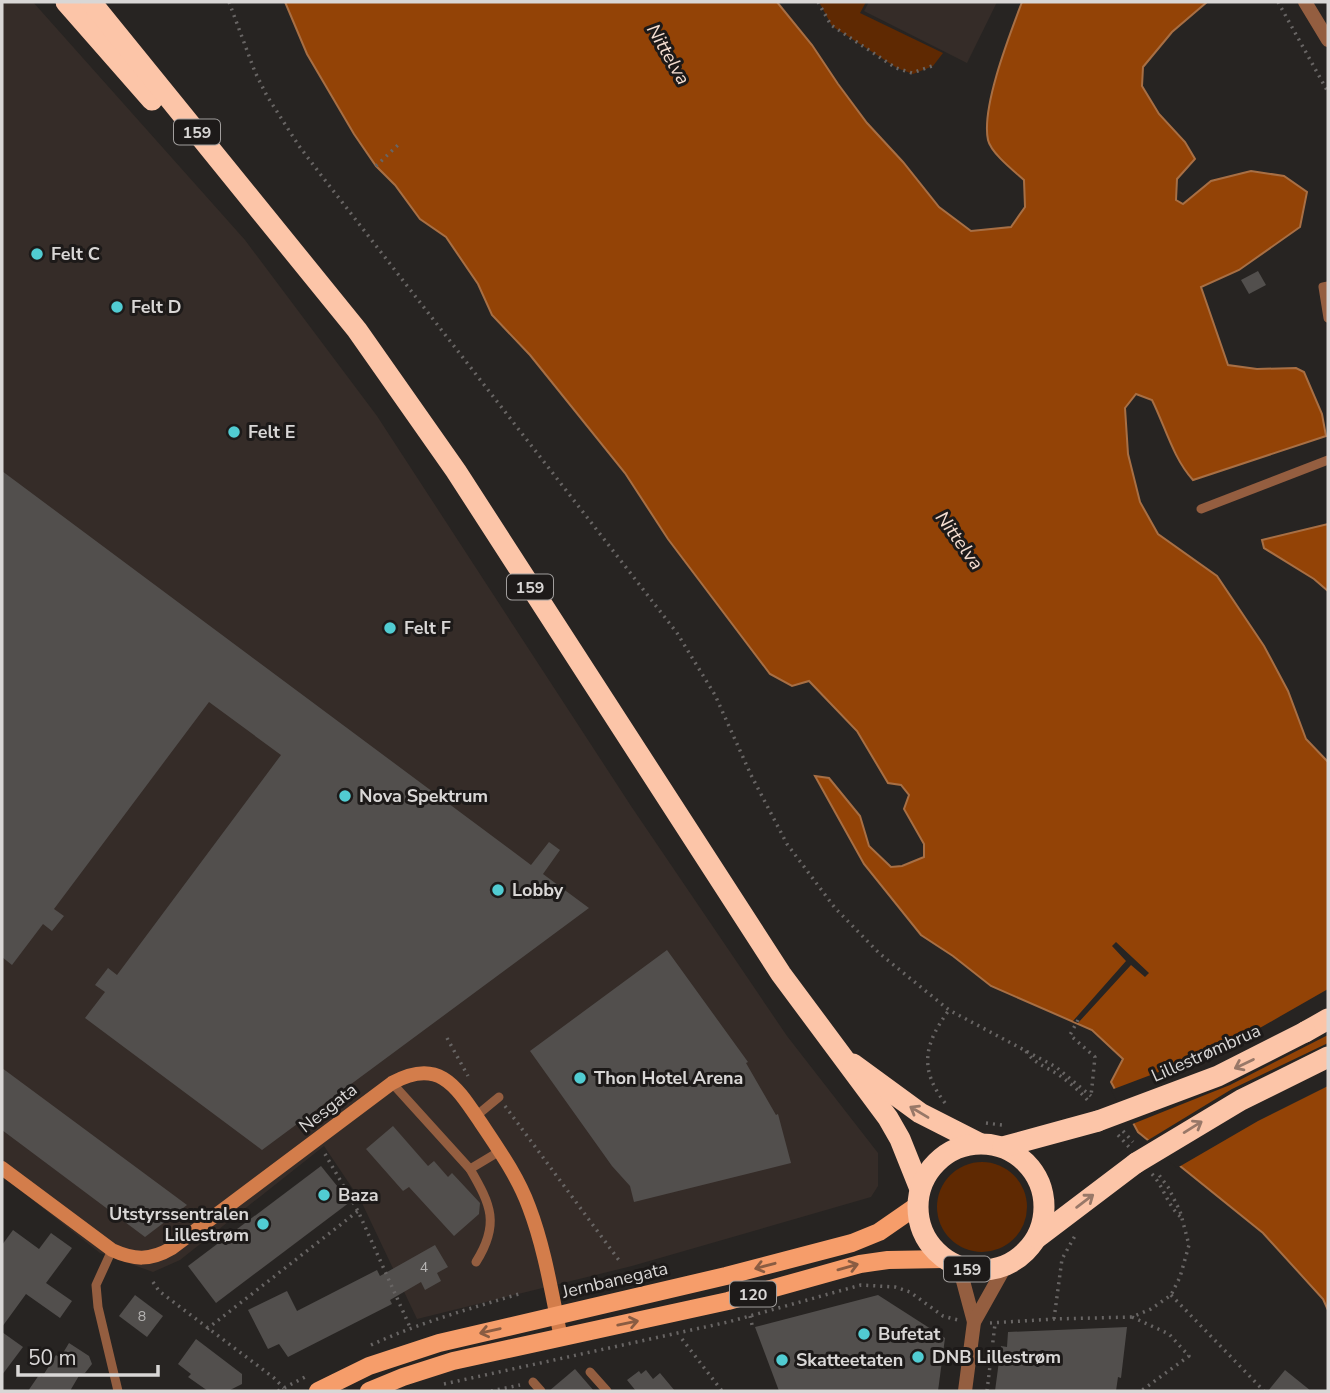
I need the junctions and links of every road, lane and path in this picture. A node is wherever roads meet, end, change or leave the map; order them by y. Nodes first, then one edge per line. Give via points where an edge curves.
1 (66, 2) edge
2 (91, 2) edge
3 (229, 2) edge
4 (818, 2) edge
5 (1278, 2) edge
6 (1305, 2) edge
7 (1328, 40) edge
8 (932, 66) dead end
9 (1328, 92) edge
10 (399, 144) dead end
11 (376, 166) dead end
12 (303, 263) junction
13 (1328, 286) edge
14 (1328, 318) edge
15 (1328, 460) edge
16 (1201, 509) dead end
17 (950, 1010) junction
18 (1328, 1018) edge
19 (1078, 1020) dead end
20 (1328, 1057) edge
21 (845, 1059) junction
22 (392, 1083) junction
23 (499, 1097) dead end
24 (951, 1107) dead end
25 (476, 1116) junction
26 (980, 1122) dead end
27 (1108, 1123) junction
28 (1005, 1126) dead end
29 (979, 1143) junction
30 (1003, 1147) junction
31 (500, 1151) junction
32 (1135, 1153) junction
33 (326, 1154) dead end
34 (2, 1168) edge
35 (470, 1169) junction
36 (1159, 1175) dead end
37 (561, 1182) dead end
38 (919, 1197) junction
39 (358, 1211) junction
40 (1078, 1231) dead end
41 (1036, 1239) junction
42 (112, 1250) junction
43 (476, 1262) dead end
44 (621, 1263) dead end
45 (952, 1263) junction
46 (1006, 1265) junction
47 (153, 1282) dead end
48 (1171, 1295) junction
49 (556, 1314) junction
50 (750, 1316) junction
51 (1132, 1317) junction
52 (1054, 1319) junction
53 (953, 1320) dead end
54 (974, 1322) junction
55 (410, 1326) dead end
56 (207, 1329) junction
57 (753, 1329) dead end
58 (561, 1338) junction
59 (682, 1339) dead end
60 (590, 1372) dead end
61 (533, 1382) dead end
62 (522, 1385) dead end
63 (437, 1386) dead end
64 (284, 1388) dead end
65 (118, 1391) edge
66 (318, 1391) edge
67 (369, 1391) edge
68 (491, 1391) edge
69 (541, 1391) edge
70 (607, 1391) edge
71 (722, 1391) edge
72 (965, 1391) edge
73 (987, 1391) edge
74 (1141, 1391) edge
75 (1264, 1391) edge

1 - 12 highway via 245,208
2 - 12 highway, 159
3 - 17 path via 255,72 299,146 697,663 787,844 835,908 866,940
4 - 8 path via 831,25 896,68 912,73
5 - 9 path
6 - 7 street
10 - 11 path
12 - 21 highway, 159 via 456,471 731,899
13 - 14 lane via 1323,287
15 - 16 lane
17 - 19 path via 1056,1066 1091,1096 1095,1057 1070,1035
17 - 24 path via 933,1034 927,1060 937,1092
18 -> 27 highway, Lillestrømbrua / 159, bridge via 1219,1076
32 -> 20 highway, 159, bridge
29 -> 21 highway, 159 via 920,1113
21 - 38 highway, 159 via 900,1139
22 - 25 street, Nesgata via 409,1074 431,1072 455,1089
22 - 35 lane
22 - 42 street, Nesgata via 172,1248 149,1258 128,1258
23 - 25 lane
25 - 31 street, Nesgata
26 - 28 path
27 - 30 highway, 159
27 - 32 path
29 - 30 highway, 159
29 - 38 highway, 159 via 942,1156 931,1168
30 - 41 highway, 159 via 1023,1159 1041,1185 1044,1217
31 - 35 lane
31 - 49 street, Nesgata via 529,1206
41 -> 32 highway, 159
33 - 39 path
34 - 42 street, Nesgata
35 - 43 lane via 491,1213 488,1236
36 - 48 path via 1180,1211 1189,1245
37 - 44 path
38 - 45 highway, 159 via 925,1236 933,1249
38 -> 49 main road, Jernbanegata / 120 via 878,1232 852,1243
39 - 55 path
39 - 56 path
40 - 52 path via 1062,1259
41 - 46 highway, 159
42 - 65 lane via 96,1285
45 - 46 highway, 159 via 983,1270
45 - 54 street
58 -> 45 main road, 120 via 728,1301 860,1264 888,1259
46 - 54 street
47 - 56 path
48 - 51 path
48 - 75 path
49 - 58 street, Nesgata
49 -> 66 main road, Jernbanegata / 120 via 400,1355
50 - 53 path via 876,1284 909,1292
50 - 57 path
50 - 63 path
51 - 52 path
51 - 74 path via 1169,1334 1189,1356
52 - 73 path via 995,1324
54 - 72 street
56 - 64 path
58 - 67 main road, 120 via 453,1361
59 - 71 path
60 - 70 lane
61 - 69 lane
62 - 68 path

